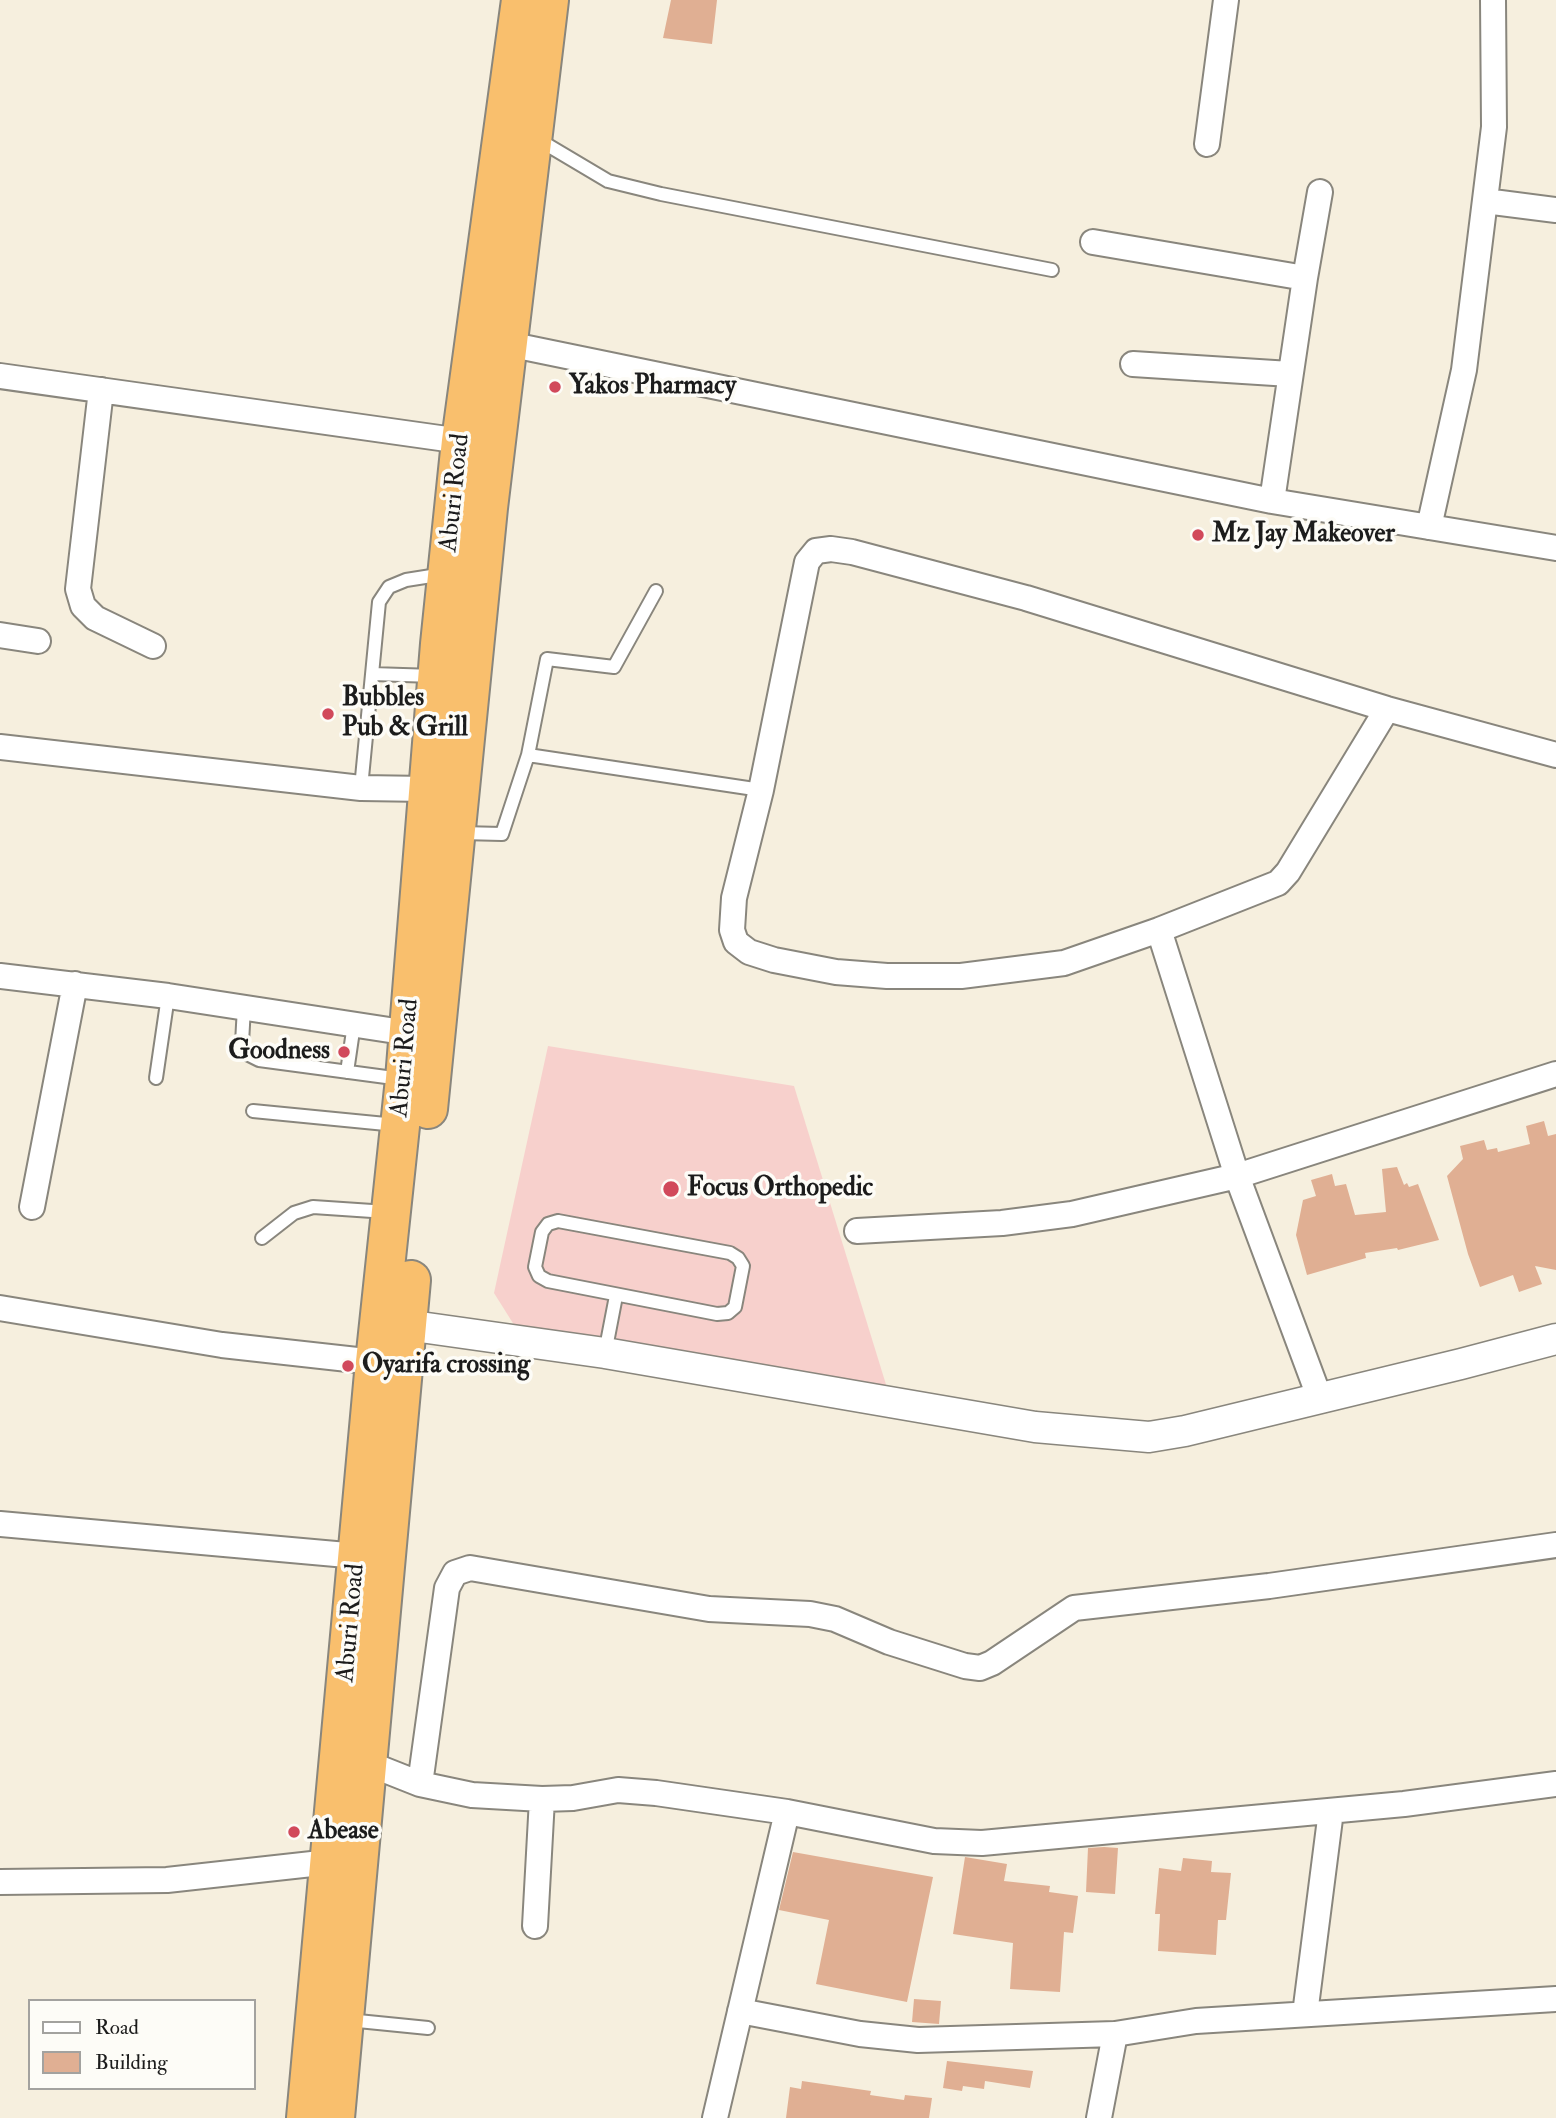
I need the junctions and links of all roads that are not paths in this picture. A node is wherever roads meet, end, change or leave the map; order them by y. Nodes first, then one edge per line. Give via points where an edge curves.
1 (521, 0) edge
2 (549, 0) edge
3 (1226, 0) edge
4 (1493, 0) edge
5 (533, 136) junction
6 (1207, 144) dead end
7 (1320, 192) dead end
8 (1485, 201) junction
9 (1556, 210) edge
10 (1093, 242) dead end
11 (1052, 270) dead end
12 (1305, 278) junction
13 (508, 344) junction
14 (1133, 364) dead end
15 (1290, 374) junction
16 (0, 376) edge
17 (101, 390) junction
18 (461, 441) junction
19 (1272, 501) junction
20 (1429, 527) junction
21 (1556, 548) edge
22 (448, 574) junction
23 (656, 591) dead end
24 (0, 635) edge
25 (38, 641) dead end
26 (153, 646) dead end
27 (372, 674) junction
28 (437, 677) junction
29 (1387, 709) junction
30 (0, 747) edge
31 (528, 755) junction
32 (1556, 755) edge
33 (361, 788) junction
34 (428, 789) junction
35 (761, 790) junction
36 (440, 832) junction
37 (1158, 930) junction
38 (0, 976) edge
39 (75, 984) junction
40 (168, 996) junction
41 (244, 1007) junction
42 (354, 1024) junction
43 (409, 1033) junction
44 (347, 1072) junction
45 (1556, 1074) edge
46 (156, 1079) dead end
47 (405, 1079) junction
48 (253, 1111) dead end
49 (400, 1125) junction
50 (1237, 1176) junction
51 (32, 1207) dead end
52 (391, 1212) junction
53 (857, 1231) dead end
54 (262, 1238) dead end
55 (616, 1296) junction
56 (0, 1308) edge
57 (406, 1325) junction
58 (1556, 1339) edge
59 (605, 1353) junction
60 (375, 1362) junction
61 (1320, 1399) junction
62 (0, 1524) edge
63 (1556, 1545) edge
64 (358, 1556) junction
65 (367, 1763) junction
66 (420, 1784) junction
67 (1556, 1784) edge
68 (542, 1799) junction
69 (1331, 1811) junction
70 (787, 1812) junction
71 (330, 1862) junction
72 (0, 1882) edge
73 (535, 1926) dead end
74 (1556, 1999) edge
75 (740, 2011) junction
76 (1305, 2014) junction
77 (344, 2020) junction
78 (428, 2028) dead end
79 (1115, 2034) junction
80 (306, 2118) edge
81 (335, 2118) edge
82 (715, 2118) edge
83 (1099, 2118) edge

1 - 18 highway, Aburi Road
2 - 5 highway, Aburi Road
3 - 6 street
4 - 8 street via 1494,127
5 - 11 lane via 608,181
5 - 13 highway, Aburi Road
7 - 12 street
8 - 9 street
8 - 20 street via 1461,390
10 - 12 street
12 - 15 street
13 - 19 street
13 - 36 highway, Aburi Road
14 - 15 street
15 - 19 street
16 - 17 street
17 - 18 street
17 - 26 street via 78,589 83,606 94,618
18 - 22 highway, Aburi Road
19 - 20 street
20 - 21 street
22 - 27 lane via 389,587 379,603
22 - 28 highway, Aburi Road
23 - 31 lane via 614,667 548,659
24 - 25 street
27 - 28 lane
27 - 33 lane
28 - 34 highway, Aburi Road
29 - 32 street
29 - 35 street via 1027,598 831,549 816,551 807,562
29 - 37 street via 1278,883
30 - 33 street
31 - 35 lane
31 - 36 lane via 502,834
33 - 34 street
34 - 36 highway, Aburi Road
35 - 37 street via 734,898 732,930 736,942 748,952 836,972 961,976 1064,962
36 - 43 highway, Aburi Road
36 - 57 highway, Aburi Road
37 - 50 street
38 - 39 street
39 - 40 street
39 - 51 street
40 - 41 street
40 - 46 lane
41 - 42 street
41 - 44 lane via 242,1043 247,1054 259,1060
42 - 43 street
42 - 44 lane
43 - 47 highway, Aburi Road
44 - 47 lane
45 - 50 street
47 - 49 highway, Aburi Road
48 - 49 lane
49 - 52 highway, Aburi Road
50 - 53 street via 1072,1214
50 - 61 street
52 - 54 lane via 313,1207 294,1213
52 - 60 highway, Aburi Road
55 - 55 lane via 539,1276 535,1267 548,1224 558,1221 730,1253 743,1266 735,1307 728,1313
55 - 59 lane
56 - 60 street via 222,1345
57 - 59 street
57 - 65 highway, Aburi Road
58 - 61 street
59 - 61 street via 1035,1427 1149,1437
60 - 64 highway, Aburi Road
62 - 64 street
63 - 66 street via 1074,1608 980,1668 810,1614 709,1609 470,1568 455,1573 447,1588
64 - 71 highway, Aburi Road
65 - 66 street
65 - 77 highway, Aburi Road
66 - 68 street via 471,1796
67 - 69 street
68 - 70 street via 618,1790
68 - 73 street
69 - 70 street via 982,1843 933,1841
69 - 76 street
70 - 75 street
71 - 72 street via 167,1880
71 - 80 highway, Aburi Road
74 - 76 street
75 - 79 street via 918,2040
75 - 82 street
76 - 79 street via 1196,2021
77 - 78 lane
77 - 81 highway, Aburi Road
79 - 83 street

